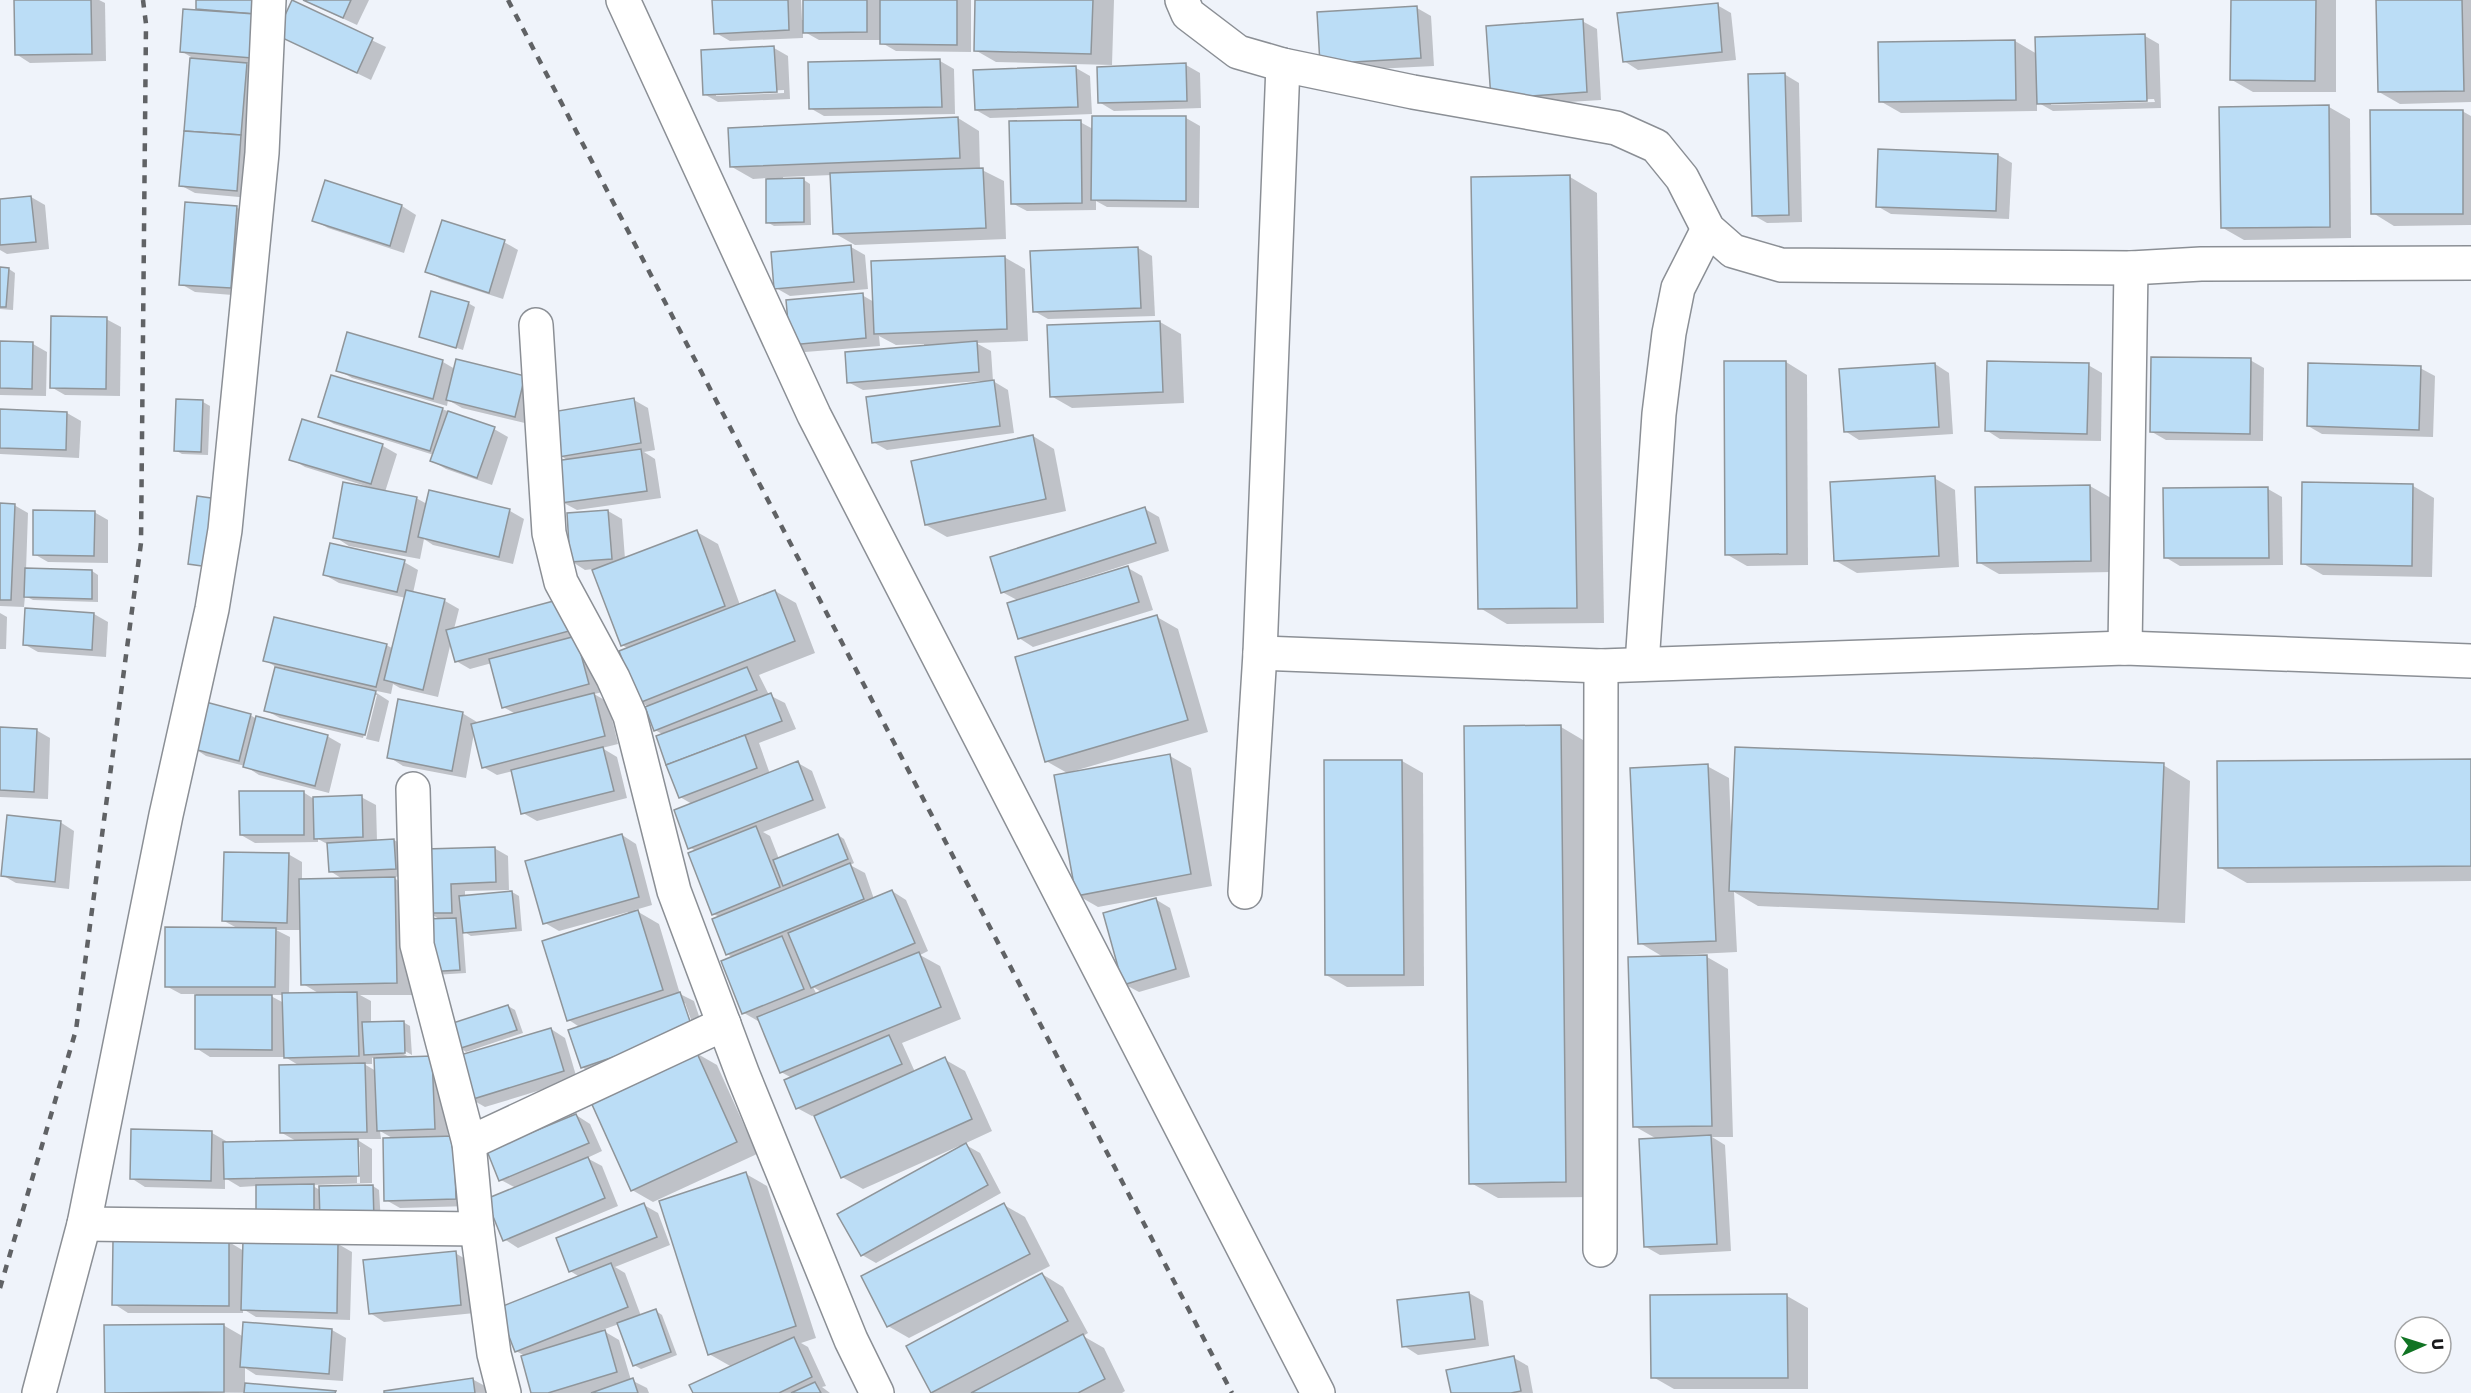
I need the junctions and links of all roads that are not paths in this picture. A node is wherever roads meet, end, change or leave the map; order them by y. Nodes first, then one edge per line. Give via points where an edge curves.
1 (269, 0) edge
2 (623, 0) edge
3 (1182, 0) edge
4 (1283, 65) junction
5 (1708, 229) junction
6 (2471, 263) edge
7 (2131, 268) junction
8 (536, 324) dead end
9 (2125, 648) junction
10 (1260, 653) junction
11 (2471, 661) edge
12 (1642, 664) junction
13 (1601, 666) junction
14 (412, 789) dead end
15 (1245, 892) dead end
16 (724, 1024) junction
17 (469, 1143) junction
18 (84, 1224) junction
19 (477, 1228) junction
20 (1600, 1250) dead end
21 (39, 1393) edge
22 (504, 1393) edge
23 (877, 1393) edge
24 (1318, 1393) edge

1 - 18 street via 262,153 225,530
2 - 24 street via 814,415
3 - 4 street via 1188,14 1238,52
4 - 5 street via 1616,128 1656,146 1682,178
4 - 10 street
5 - 7 street via 1733,250 1781,265
5 - 12 street via 1678,288 1669,333 1659,414
6 - 7 street
7 - 9 street
8 - 16 street via 549,533 561,582 630,716 674,891
9 - 11 street
9 - 12 street
10 - 13 street
10 - 15 street
12 - 13 street
13 - 20 street
14 - 17 street via 417,945
16 - 17 street
16 - 23 street via 851,1340
17 - 19 street
18 - 19 street
18 - 21 street
19 - 22 street via 494,1354

